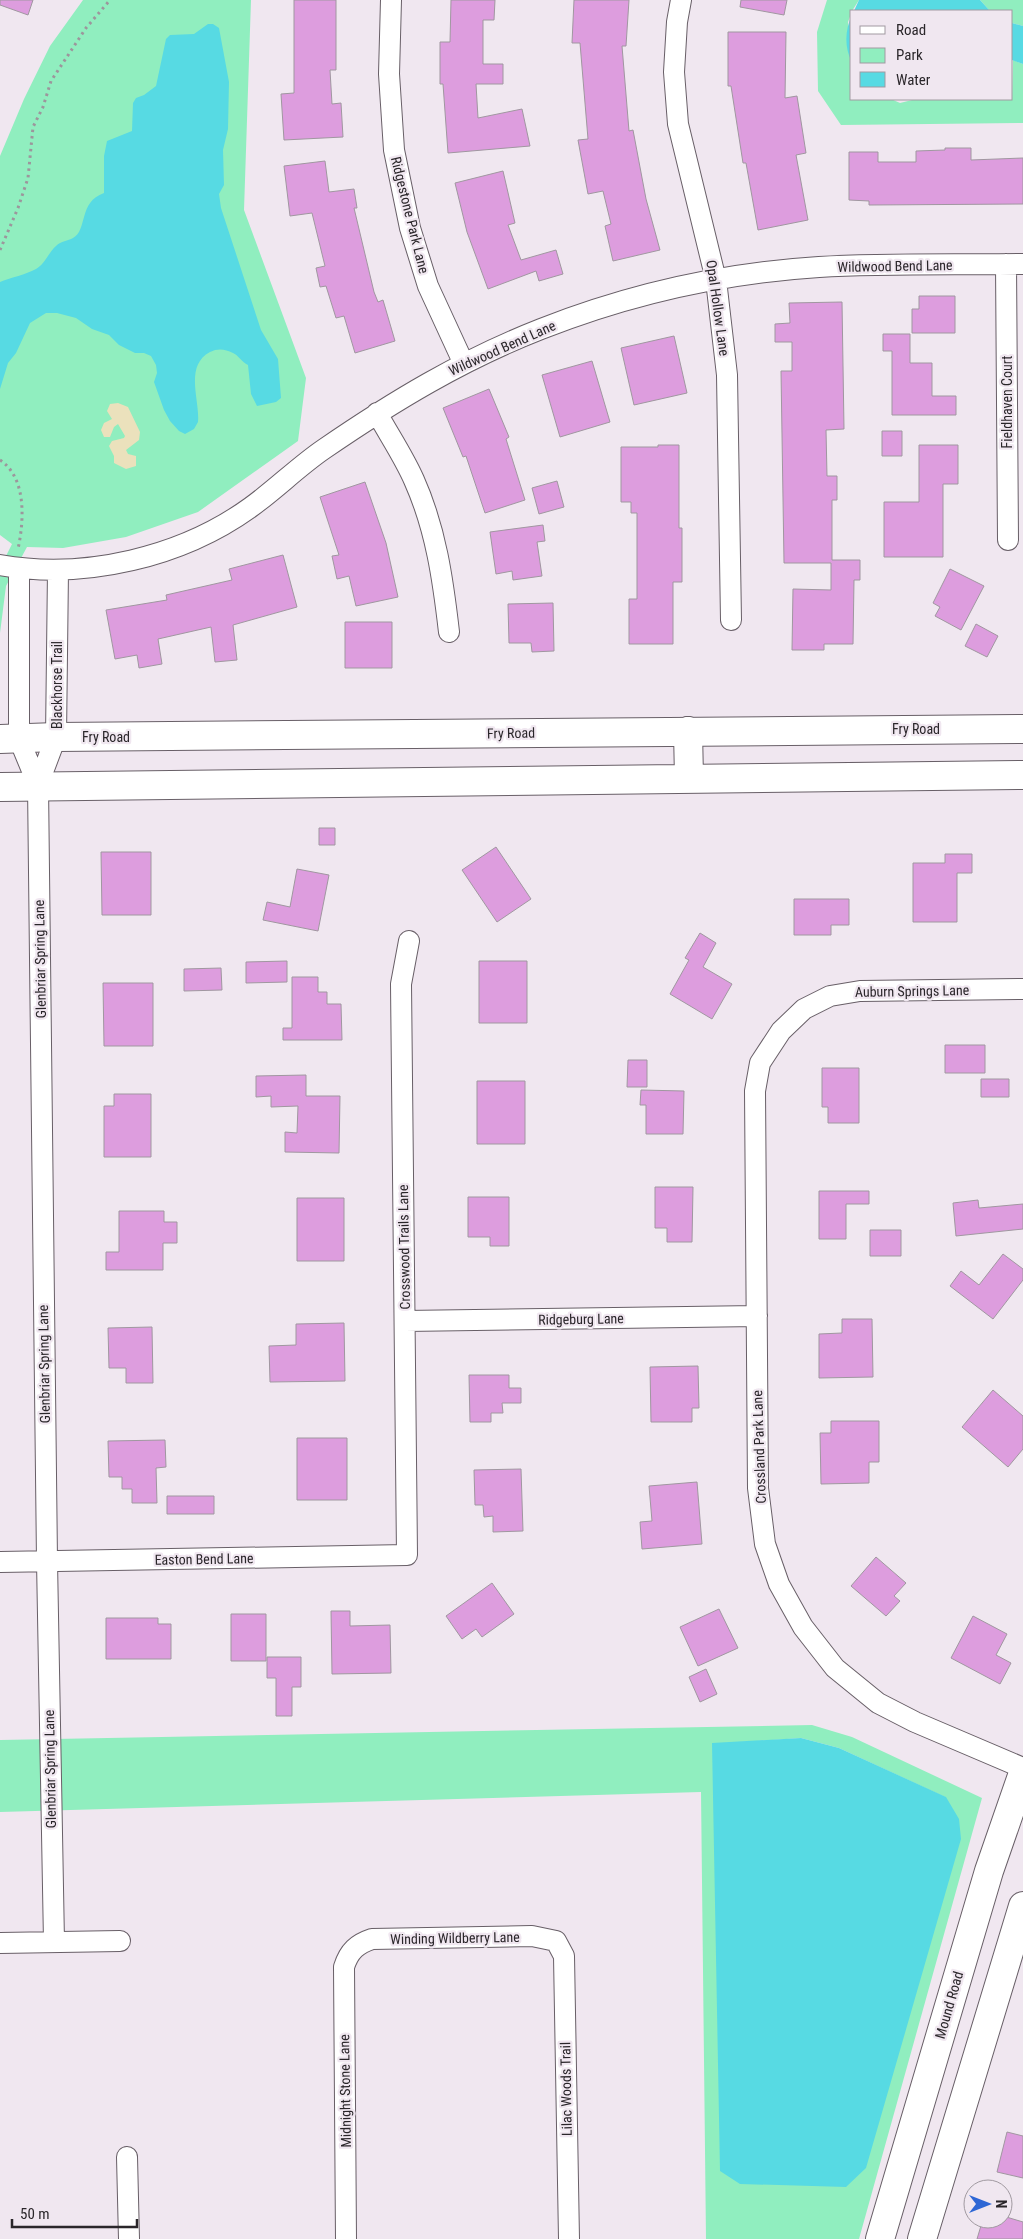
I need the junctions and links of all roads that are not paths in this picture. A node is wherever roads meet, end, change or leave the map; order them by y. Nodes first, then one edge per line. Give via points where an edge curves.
1 (391, 0) edge
2 (681, 0) edge
3 (1014, 264) edge
4 (716, 280) junction
5 (463, 362) junction
6 (377, 413) junction
7 (1008, 540) dead end
8 (10, 567) edge
9 (58, 570) junction
10 (731, 620) dead end
11 (448, 632) dead end
12 (1023, 728) edge
13 (688, 731) junction
14 (56, 737) junction
15 (9, 739) edge
16 (1023, 775) edge
17 (689, 778) junction
18 (38, 785) junction
19 (0, 787) edge
20 (409, 941) dead end
21 (1023, 989) edge
22 (804, 1009) joint
23 (757, 1316) junction
24 (404, 1322) junction
25 (407, 1555) joint
26 (0, 1562) edge
27 (47, 1562) junction
28 (1023, 1768) edge
29 (1023, 1773) edge
30 (1023, 1906) edge
31 (120, 1941) dead end
32 (556, 1941) joint
33 (54, 1942) junction
34 (0, 1943) edge
35 (356, 1946) joint
36 (127, 2157) dead end
37 (128, 2239) edge
38 (346, 2239) edge
39 (569, 2239) edge
40 (880, 2239) edge
41 (922, 2239) edge

1 - 5 street, Ridgestone Park Lane via 389,74 394,150 410,228 428,286
2 - 4 street, Opal Hollow Lane via 674,72 678,124
3 - 4 street, Wildwood Bend Lane via 820,267
3 - 7 street, Fieldhaven Court
4 - 5 street, Wildwood Bend Lane via 605,306
4 - 10 street, Opal Hollow Lane via 727,375
5 - 6 street, Wildwood Bend Lane
6 - 9 street, Wildwood Bend Lane via 320,452 250,508 203,536 148,556
6 - 11 street via 414,479 430,523 442,572
8 - 9 street, Wildwood Bend Lane
8 - 15 street
9 - 14 street, Blackhorse Trail
12 - 13 main road, Fry Road
13 - 14 main road, Fry Road
13 - 17 main road
14 - 15 main road, Fry Road
14 - 18 street, Blackhorse Trail
15 - 18 street
16 - 17 main road
17 - 18 main road
18 - 19 main road
18 - 27 street, Glenbriar Spring Lane
20 - 24 street, Crosswood Trails Lane via 401,984
21 - 22 street, Auburn Springs Lane via 860,991 830,996
22 - 23 street, Crossland Park Lane via 781,1031 760,1063 755,1091
23 - 24 street, Ridgeburg Lane
23 - 28 street, Crossland Park Lane via 758,1488 765,1544 779,1584 803,1627 835,1668 878,1703
24 - 25 street, Crosswood Trails Lane
25 - 27 street, Easton Bend Lane
26 - 27 street, Easton Bend Lane
27 - 33 street, Glenbriar Spring Lane
29 - 40 main road, Mound Road via 989,1871
30 - 41 main road
31 - 33 street
32 - 35 street, Winding Wildberry Lane via 532,1936 372,1940
32 - 39 street, Lilac Woods Trail via 564,1956
33 - 34 street
35 - 38 street, Midnight Stone Lane via 344,1967
36 - 37 street

